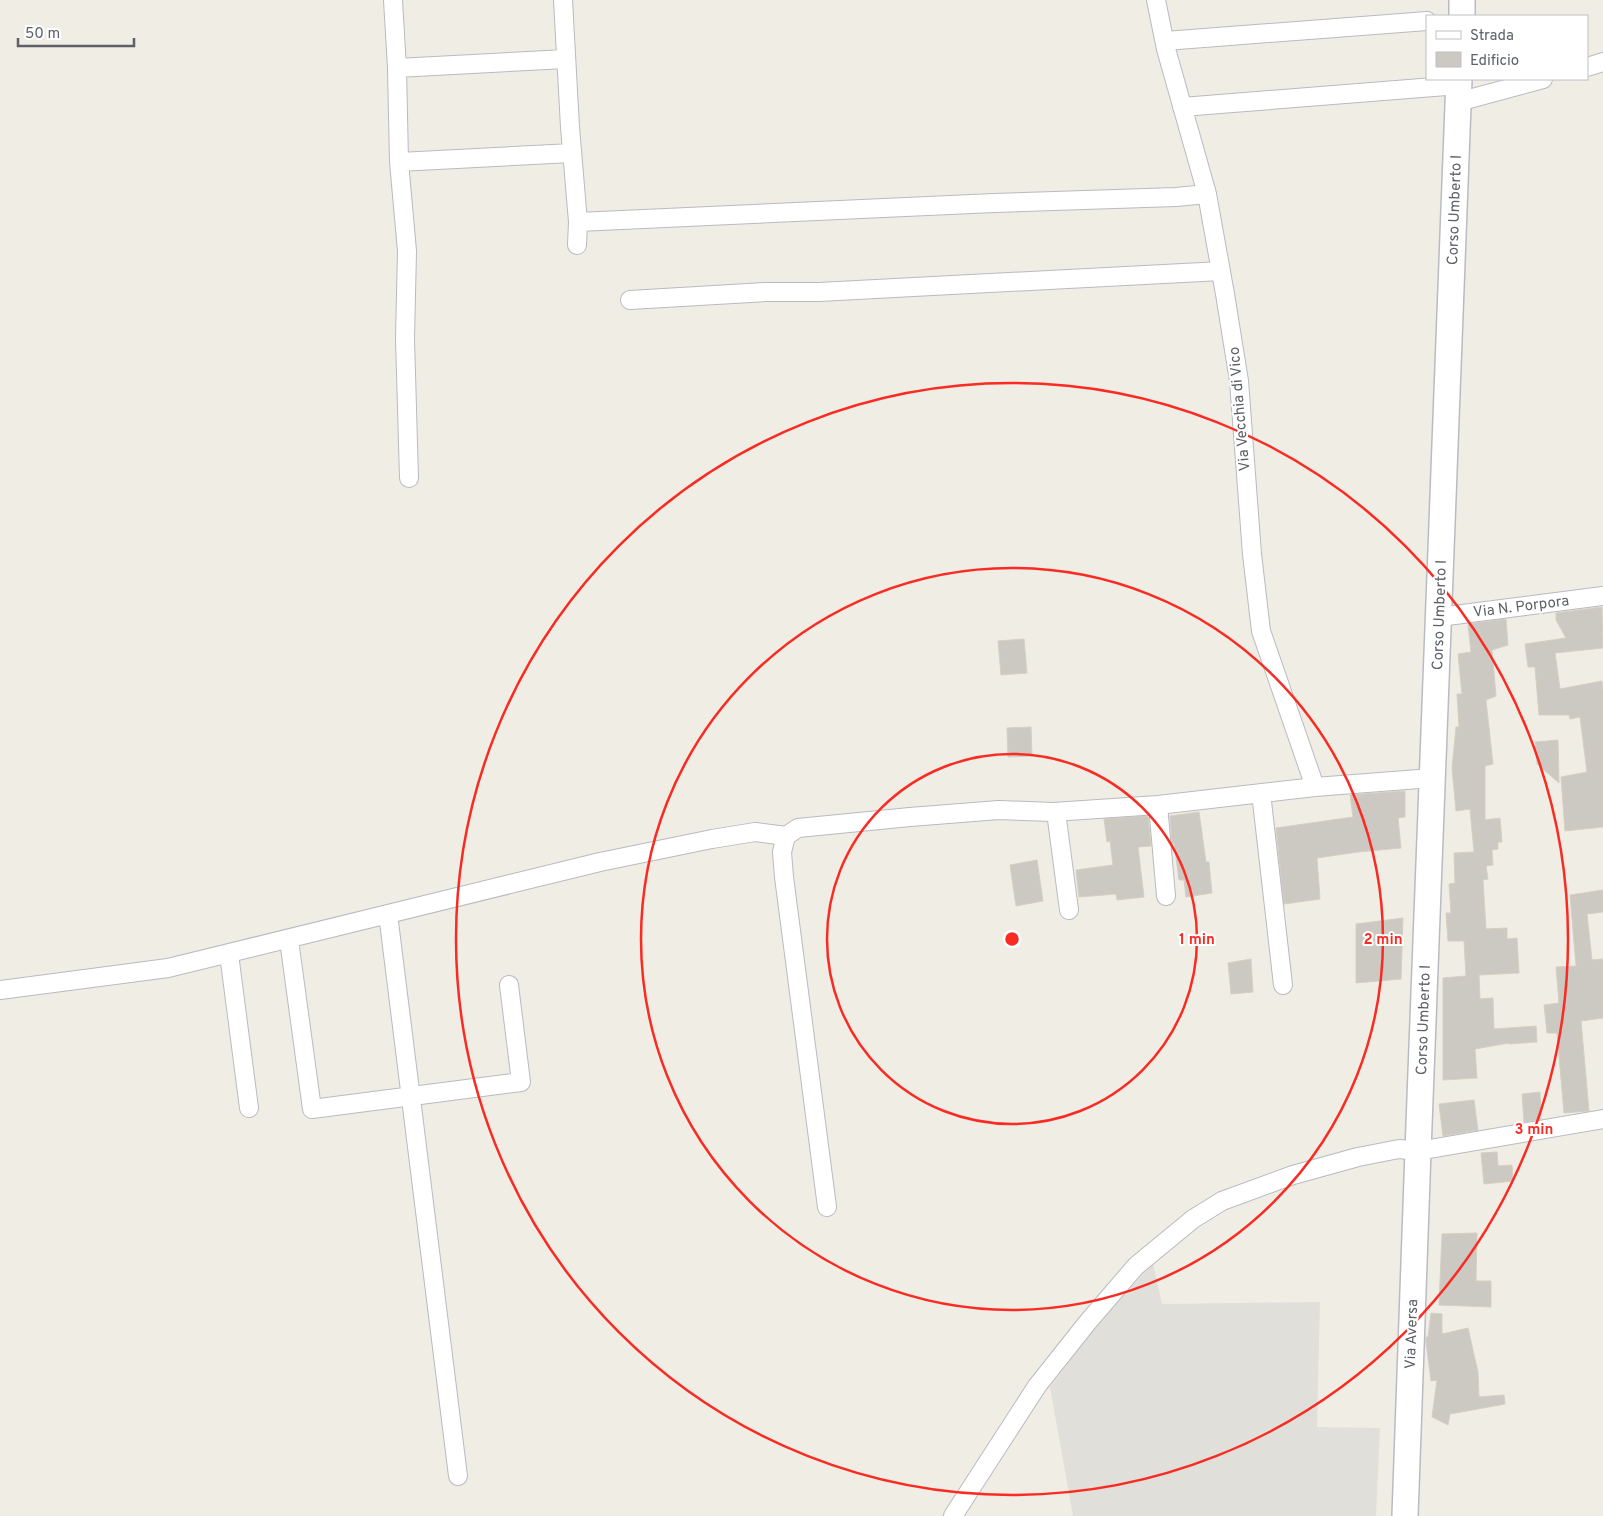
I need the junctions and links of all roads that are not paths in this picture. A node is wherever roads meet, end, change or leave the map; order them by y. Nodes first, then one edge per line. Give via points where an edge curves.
1 (393, 0) edge
2 (564, 0) edge
3 (1156, 0) edge
4 (1462, 0) edge
5 (1462, 15) edge
6 (1426, 21) edge
7 (1165, 41) junction
8 (566, 59) junction
9 (1603, 62) edge
10 (1588, 67) edge
11 (397, 68) junction
12 (1534, 80) edge
13 (1459, 88) edge
14 (1182, 107) junction
15 (572, 153) junction
16 (399, 162) junction
17 (1207, 194) junction
18 (578, 222) junction
19 (577, 245) dead end
20 (1221, 271) junction
21 (630, 300) dead end
22 (409, 478) dead end
23 (1603, 596) edge
24 (1439, 617) junction
25 (1432, 778) junction
26 (1315, 787) junction
27 (1261, 793) junction
28 (1158, 805) junction
29 (1056, 812) junction
30 (786, 836) junction
31 (1166, 896) dead end
32 (1069, 910) dead end
33 (388, 914) junction
34 (289, 940) junction
35 (229, 954) junction
36 (509, 985) dead end
37 (1283, 985) dead end
38 (0, 990) edge
39 (411, 1096) junction
40 (249, 1108) dead end
41 (1603, 1119) edge
42 (1418, 1151) junction
43 (826, 1207) dead end
44 (458, 1476) dead end
45 (953, 1516) edge
46 (1405, 1516) edge

1 - 11 street
2 - 8 street
3 - 7 street, Via Vecchia di Vico
4 - 5 main road
6 - 7 street
7 - 14 street, Via Vecchia di Vico
8 - 11 street
8 - 15 street
9 - 10 street
11 - 16 street
12 - 13 street
13 - 14 street
13 - 24 main road, Corso Umberto I
14 - 17 street, Via Vecchia di Vico
15 - 16 street
15 - 18 street
16 - 22 street via 408,251 405,339
17 - 18 street
17 - 20 street, Via Vecchia di Vico
18 - 19 street
20 - 21 street
20 - 26 street, Via Vecchia di Vico via 1239,381 1261,631
23 - 24 street, Via N. Porpora
24 - 25 main road, Corso Umberto I
25 - 26 street
25 - 42 main road, Corso Umberto I
26 - 27 street
27 - 28 street
27 - 37 street
28 - 29 street
28 - 31 street
29 - 30 street via 999,810 910,817 798,828
29 - 32 street
30 - 33 street via 755,832 712,839 600,862
30 - 43 street via 782,852 784,877
33 - 34 street
33 - 39 street
34 - 35 street
34 - 39 street via 312,1109
35 - 38 street via 168,968
35 - 40 street
36 - 39 street via 521,1082
39 - 44 street
41 - 42 street
42 - 45 street via 1399,1149 1358,1156 1293,1175 1222,1201 1193,1219 1136,1266 1086,1323 1037,1386
42 - 46 main road, Via Aversa

